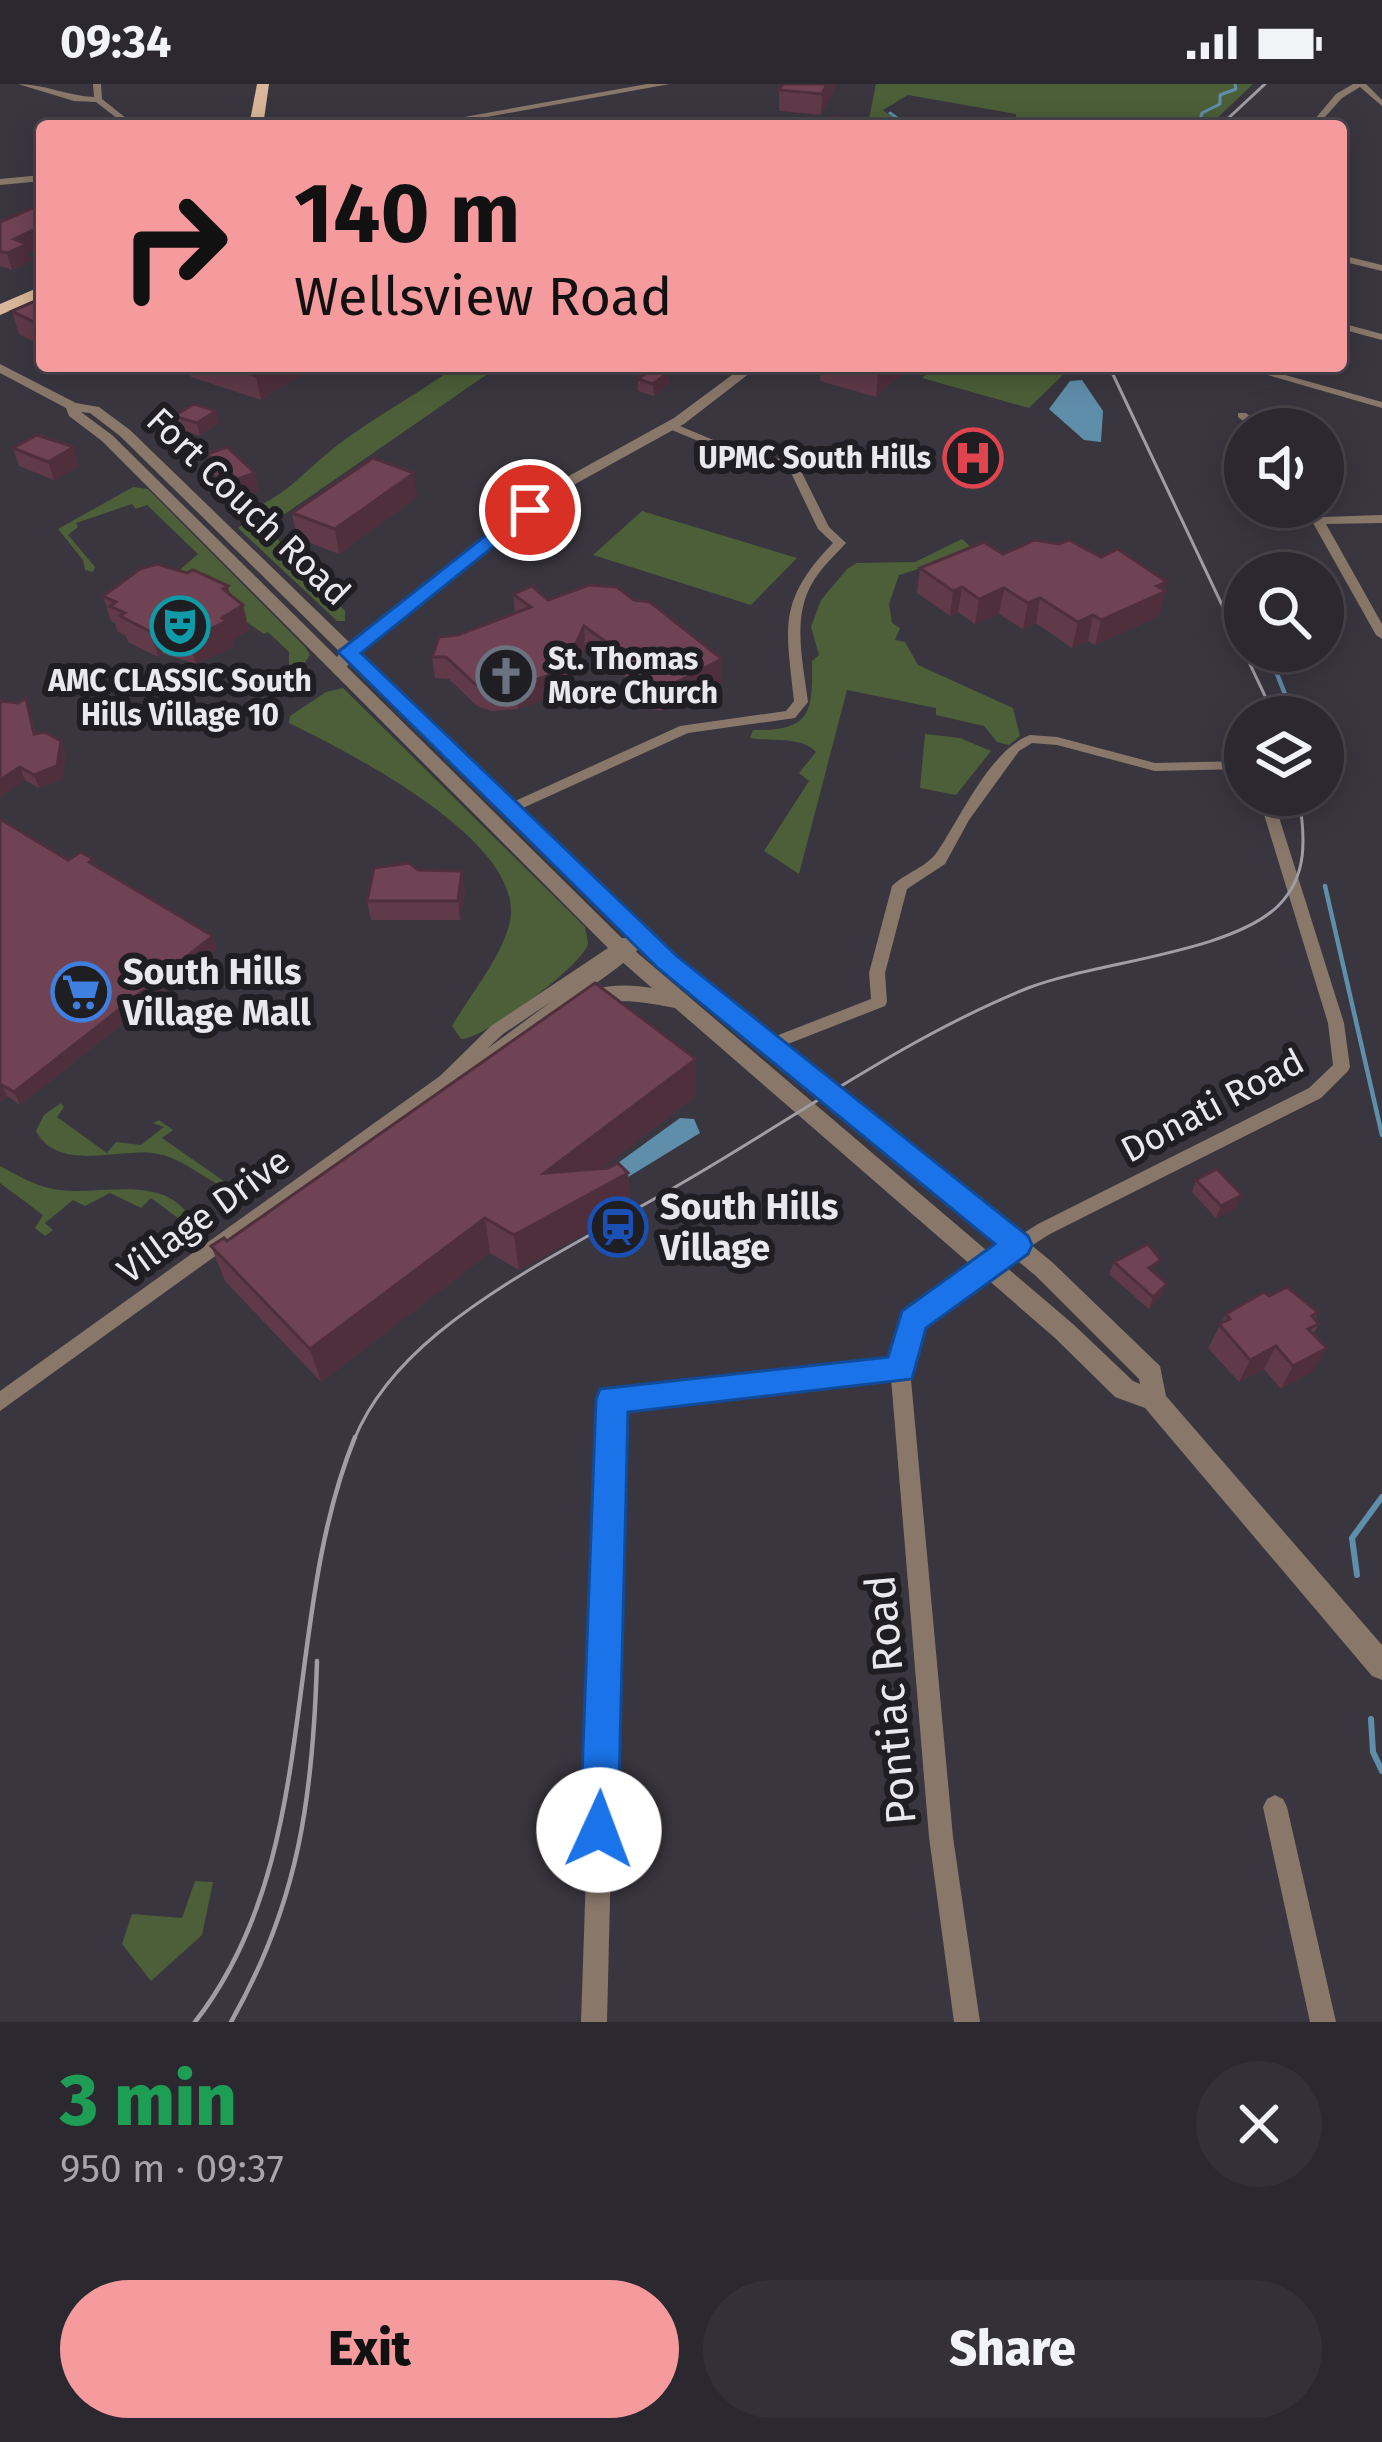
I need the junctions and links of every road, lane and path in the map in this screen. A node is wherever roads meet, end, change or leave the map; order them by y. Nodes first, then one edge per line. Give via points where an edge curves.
1 (22, 84) edge
2 (97, 84) edge
3 (263, 84) edge
4 (274, 84) edge
5 (665, 84) edge
6 (1360, 84) edge
7 (40, 87) edge
8 (98, 100) junction
9 (1382, 104) edge
10 (123, 120) edge
11 (257, 120) edge
12 (268, 120) edge
13 (458, 120) edge
14 (1317, 120) edge
15 (36, 179) edge
16 (0, 182) edge
17 (1347, 259) edge
18 (1382, 268) edge
19 (36, 281) edge
20 (36, 294) edge
21 (0, 296) edge
22 (0, 310) edge
23 (1347, 328) edge
24 (1382, 337) edge
25 (0, 368) edge
26 (744, 372) edge
27 (1262, 372) edge
28 (1382, 405) edge
29 (670, 426) junction
30 (1382, 519) edge
31 (1344, 520) edge
32 (1323, 528) edge
33 (1382, 635) edge
34 (338, 660) junction
35 (1224, 765) edge
36 (509, 809) junction
37 (1272, 816) edge
38 (628, 946) junction
39 (686, 1006) junction
40 (558, 1008) junction
41 (769, 1045) junction
42 (444, 1082) junction
43 (1017, 1245) junction
44 (988, 1265) junction
45 (901, 1370) junction
46 (1154, 1400) junction
47 (0, 1402) edge
48 (1382, 1666) edge
49 (1275, 1807) dead end
50 (594, 2022) edge
51 (967, 2022) edge
52 (1323, 2022) edge

1 - 7 street
2 - 8 street
3 - 11 main road
4 - 12 main road
5 - 13 street
6 - 9 street
6 - 14 street
7 - 8 street
8 - 10 street
15 - 16 street
17 - 18 street
19 - 21 main road
20 - 22 main road
23 - 24 street
25 - 34 street, Fort Couch Road via 94,410 125,433
26 - 29 street
27 - 28 street
29 - 34 street via 563,485
29 - 36 street via 797,473 824,529 840,543 790,610 801,701 790,715 685,729
30 - 31 street
32 - 33 street
34 - 36 street, Fort Couch Road
34 - 38 street, Fort Couch Road
35 - 41 street via 1155,767 1057,741 1030,739 1014,748 940,860 900,886 877,973 879,1002
36 - 38 street, Fort Couch Road
37 - 43 street, Donati Road via 1336,1023 1342,1067 1315,1093
38 - 39 street, Fort Couch Road
38 - 40 street, Village Drive
38 - 41 street, Fort Couch Road
38 - 42 street, Village Drive via 496,1030
39 - 40 street via 619,991
39 - 44 street, Fort Couch Road
40 - 42 street, Village Drive
41 - 43 street, Fort Couch Road
42 - 47 street, Village Drive
43 - 44 street, Donati Road
43 - 46 street, Fort Couch Road via 1151,1374
44 - 45 street, Donati Road via 913,1320
44 - 46 street, Fort Couch Road via 1124,1389
45 - 50 street via 612,1399
45 - 51 street, Pontiac Road via 941,1838
46 - 48 street, Fort Couch Road
49 - 52 street

